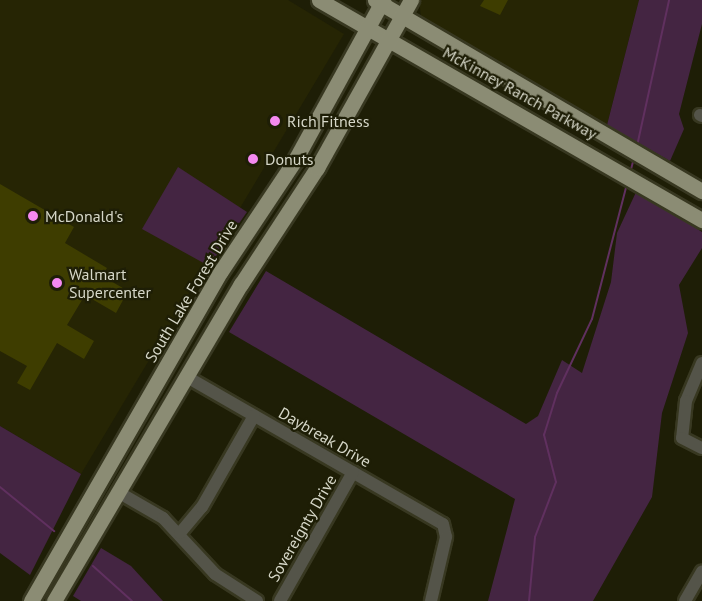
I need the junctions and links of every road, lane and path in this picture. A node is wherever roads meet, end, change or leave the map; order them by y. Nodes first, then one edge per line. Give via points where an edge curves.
1 (319, 0) edge
2 (411, 0) edge
3 (380, 1) edge
4 (402, 15) junction
5 (367, 28) junction
6 (388, 40) junction
7 (575, 115) junction
8 (528, 118) junction
9 (702, 191) edge
10 (702, 220) edge
11 (214, 284) junction
12 (234, 296) junction
13 (702, 363) edge
14 (187, 377) junction
15 (254, 416) junction
16 (702, 448) edge
17 (353, 472) junction
18 (100, 481) junction
19 (118, 492) junction
20 (180, 533) junction
21 (702, 572) edge
22 (31, 601) edge
23 (54, 601) edge
24 (257, 601) edge
25 (280, 601) edge
26 (431, 601) edge
27 (685, 601) edge

1 - 5 main road, McKinney Ranch Parkway
2 - 4 main road
3 - 4 main road, McKinney Ranch Parkway
3 - 5 main road, South Lake Forest Drive
4 - 6 main road
4 - 7 main road, McKinney Ranch Parkway
5 - 6 main road, McKinney Ranch Parkway
5 - 11 main road, South Lake Forest Drive via 295,160
6 - 8 main road, McKinney Ranch Parkway
6 - 12 main road via 351,108
7 - 8 main road via 577,125 567,133
7 - 9 main road, McKinney Ranch Parkway
8 - 10 main road, McKinney Ranch Parkway
11 - 12 main road
11 - 18 main road, South Lake Forest Drive
12 - 14 main road
13 - 16 street via 686,401 682,438
14 - 15 street, Daybreak Drive
14 - 19 main road
15 - 17 street, Daybreak Drive
15 - 20 street via 202,507
17 - 25 street, Sovereignty Drive
17 - 26 street, Daybreak Drive via 446,528
18 - 19 main road
18 - 22 main road, South Lake Forest Drive
19 - 20 street
19 - 23 main road
20 - 24 street via 214,574
21 - 27 street

